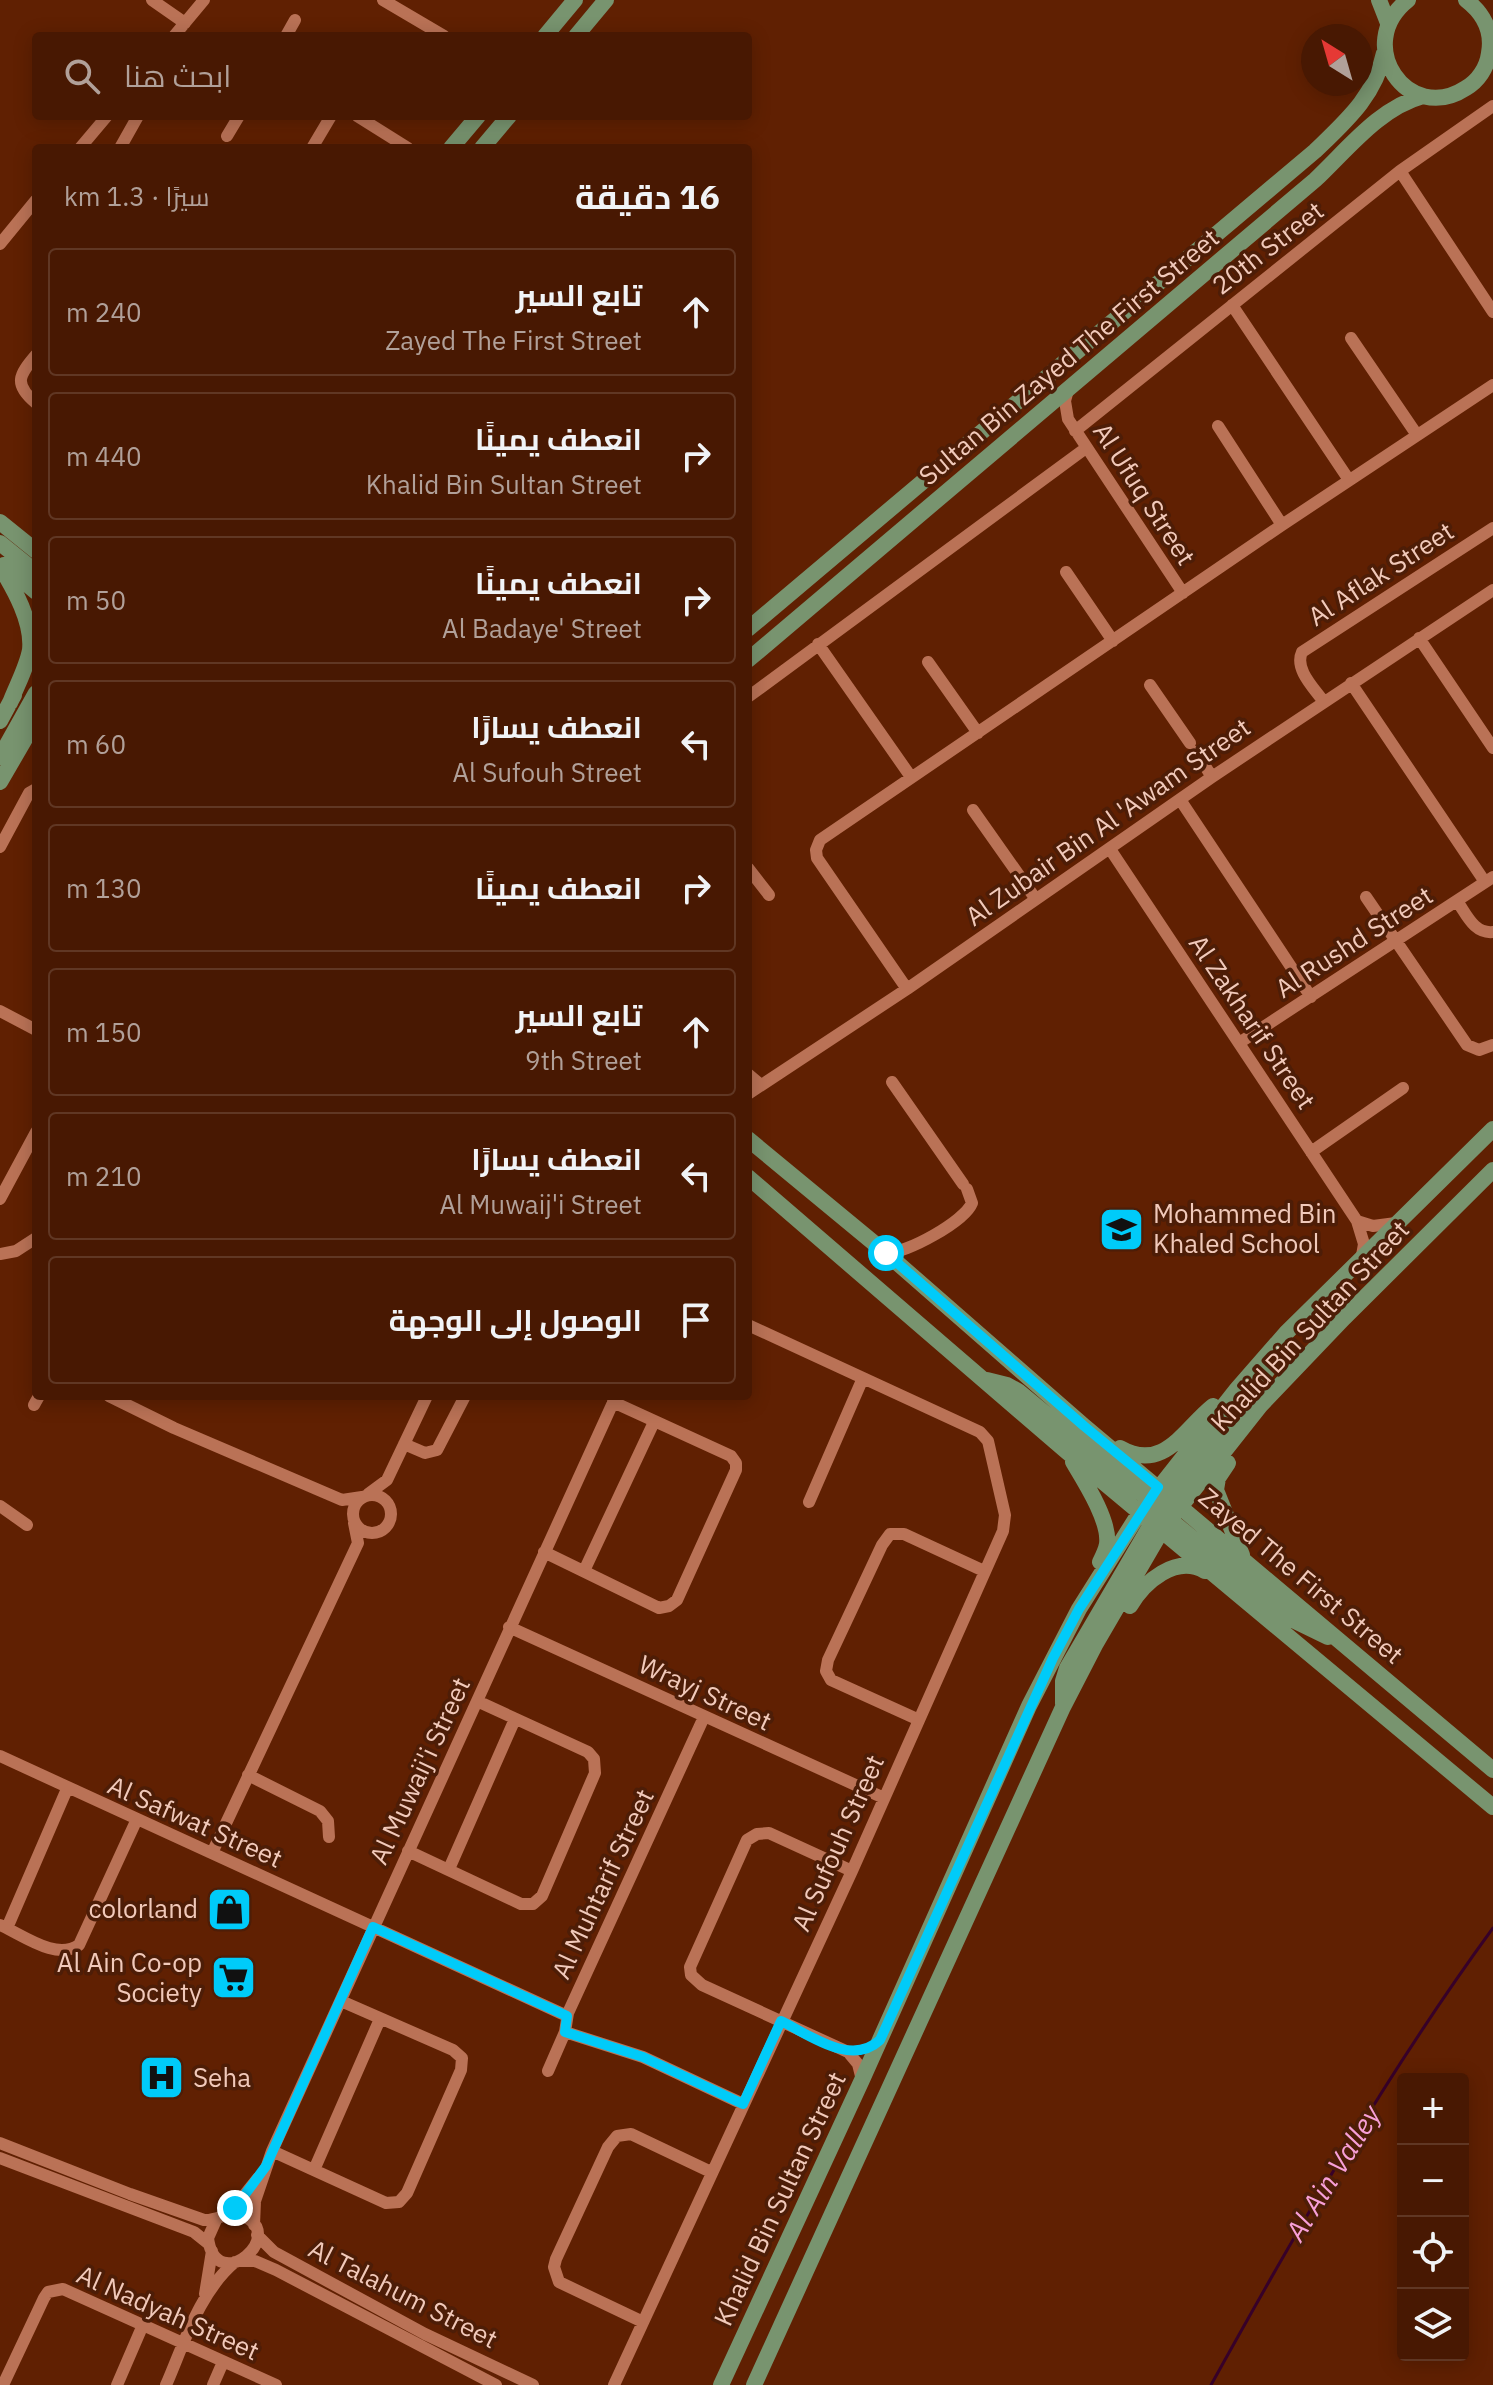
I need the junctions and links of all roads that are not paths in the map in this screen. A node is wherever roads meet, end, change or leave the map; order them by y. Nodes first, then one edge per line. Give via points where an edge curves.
1 (152, 0) edge
2 (383, 0) edge
3 (575, 0) edge
4 (606, 0) edge
5 (1379, 0) edge
6 (1408, 0) edge
7 (1466, 0) edge
8 (203, 1) edge
9 (295, 20) dead end
10 (1388, 23) junction
11 (184, 29) edge
12 (288, 32) edge
13 (437, 32) edge
14 (548, 32) edge
15 (579, 32) edge
16 (1492, 37) edge
17 (1384, 53) junction
18 (1423, 96) junction
19 (1493, 106) edge
20 (104, 120) edge
21 (136, 120) edge
22 (237, 120) edge
23 (329, 120) edge
24 (363, 120) edge
25 (475, 120) edge
26 (506, 120) edge
27 (227, 136) dead end
28 (83, 144) edge
29 (122, 144) edge
30 (314, 144) edge
31 (402, 144) edge
32 (454, 144) edge
33 (485, 144) edge
34 (1400, 171) junction
35 (32, 205) edge
36 (0, 244) edge
37 (1232, 305) junction
38 (1493, 312) edge
39 (1351, 338) dead end
40 (32, 360) edge
41 (1493, 385) edge
42 (1068, 390) junction
43 (32, 399) edge
44 (1038, 415) junction
45 (1068, 419) junction
46 (992, 424) junction
47 (1218, 426) dead end
48 (1075, 431) junction
49 (1417, 435) junction
50 (1086, 448) junction
51 (1349, 480) junction
52 (936, 502) junction
53 (0, 522) edge
54 (1282, 525) junction
55 (1493, 528) edge
56 (0, 543) edge
57 (32, 546) edge
58 (0, 564) edge
59 (32, 569) edge
60 (1066, 572) dead end
61 (32, 589) edge
62 (1493, 590) edge
63 (1183, 593) junction
64 (752, 626) edge
65 (1419, 638) junction
66 (1113, 641) junction
67 (818, 644) junction
68 (752, 657) edge
69 (928, 662) dead end
70 (32, 667) edge
71 (1351, 683) junction
72 (1150, 685) dead end
73 (752, 694) edge
74 (32, 700) edge
75 (1324, 702) junction
76 (10, 703) junction
77 (0, 721) edge
78 (32, 728) edge
79 (978, 733) junction
80 (1493, 748) edge
81 (0, 757) edge
82 (911, 777) junction
83 (1212, 777) junction
84 (0, 782) edge
85 (32, 791) edge
86 (1181, 801) junction
87 (973, 810) dead end
88 (0, 847) edge
89 (1110, 849) junction
90 (752, 873) edge
91 (1489, 880) edge
92 (769, 895) dead end
93 (1366, 897) dead end
94 (1035, 898) junction
95 (1457, 901) junction
96 (1493, 932) edge
97 (1397, 941) junction
98 (907, 989) junction
99 (1311, 997) junction
100 (0, 1011) edge
101 (32, 1028) edge
102 (1239, 1043) junction
103 (1493, 1045) edge
104 (892, 1082) dead end
105 (1403, 1088) dead end
106 (752, 1092) edge
107 (1493, 1129) edge
108 (32, 1139) edge
109 (752, 1142) edge
110 (1311, 1152) junction
111 (1493, 1170) edge
112 (752, 1180) edge
113 (0, 1199) edge
114 (1357, 1221) junction
115 (1399, 1222) junction
116 (32, 1241) edge
117 (916, 1245) junction
118 (886, 1253) junction
119 (0, 1254) edge
120 (1361, 1261) junction
121 (913, 1276) junction
122 (752, 1327) edge
123 (1286, 1333) junction
124 (863, 1378) junction
125 (982, 1379) junction
126 (1237, 1389) junction
127 (117, 1400) edge
128 (425, 1400) edge
129 (463, 1400) edge
130 (615, 1400) edge
131 (617, 1400) edge
132 (1260, 1406) junction
133 (654, 1422) junction
134 (1084, 1426) junction
135 (404, 1444) junction
136 (1066, 1451) junction
137 (387, 1480) junction
138 (364, 1496) junction
139 (342, 1500) junction
140 (809, 1502) dead end
141 (389, 1504) junction
142 (0, 1506) edge
143 (1161, 1509) junction
144 (353, 1519) junction
145 (27, 1525) dead end
146 (374, 1533) junction
147 (358, 1543) junction
148 (544, 1552) junction
149 (1244, 1560) junction
150 (584, 1571) junction
151 (984, 1571) junction
152 (1221, 1581) junction
153 (1079, 1609) junction
154 (509, 1627) junction
155 (1340, 1641) junction
156 (1095, 1645) junction
157 (477, 1701) junction
158 (1063, 1707) junction
159 (704, 1717) junction
160 (515, 1719) junction
161 (917, 1719) junction
162 (0, 1756) edge
163 (1493, 1770) edge
164 (248, 1775) junction
165 (67, 1789) junction
166 (884, 1798) junction
167 (1493, 1807) edge
168 (137, 1819) junction
169 (329, 1837) dead end
170 (408, 1851) junction
171 (212, 1853) junction
172 (449, 1869) junction
173 (852, 1871) junction
174 (4, 1926) edge
175 (373, 1927) junction
176 (341, 2001) junction
177 (567, 2016) junction
178 (380, 2019) junction
179 (781, 2021) junction
180 (565, 2032) junction
181 (880, 2040) junction
182 (848, 2052) junction
183 (548, 2071) dead end
184 (862, 2080) junction
185 (743, 2104) junction
186 (0, 2143) edge
187 (272, 2151) junction
188 (0, 2158) edge
189 (266, 2166) junction
190 (314, 2170) junction
191 (711, 2172) junction
192 (222, 2217) junction
193 (255, 2230) junction
194 (210, 2248) junction
195 (238, 2261) junction
196 (775, 2267) junction
197 (203, 2301) junction
198 (643, 2322) junction
199 (142, 2327) junction
200 (184, 2345) junction
201 (223, 2362) junction
202 (763, 2364) junction
203 (720, 2382) edge
204 (3, 2385) edge
205 (117, 2385) edge
206 (166, 2385) edge
207 (213, 2385) edge
208 (276, 2385) edge
209 (496, 2385) edge
210 (533, 2385) edge
211 (614, 2385) edge
212 (754, 2385) edge

1 - 11 street
2 - 13 street
3 - 14 main road
4 - 15 main road
5 - 10 main road
6 - 10 main road
7 - 16 main road
8 - 11 street
9 - 12 street
10 - 17 main road, Sultan Bin Zayed The First Street
16 - 18 main road, Sultan Bin Zayed The First Street via 1484,70 1471,85 1453,95
17 - 18 main road via 1398,80
17 - 46 main road, Sultan Bin Zayed The First Street via 1364,102 1315,151
18 - 42 main road, Sultan Bin Zayed The First Street via 1381,117 1315,180
19 - 34 street, 20th Street
20 - 28 street
21 - 29 street
22 - 27 street
23 - 30 street
24 - 31 street
25 - 32 main road
26 - 33 main road
34 - 37 street, 20th Street
34 - 38 street
35 - 36 street
37 - 48 street, 20th Street
37 - 51 street
39 - 49 street
40 - 43 street via 20,382
41 - 49 street
42 - 44 main road, Sultan Bin Zayed The First Street
42 - 45 street, Al Ufuq Street
44 - 45 street, Al Ufuq Street
44 - 52 main road, Sultan Bin Zayed The First Street
45 - 48 street, Al Ufuq Street
46 - 52 main road via 969,454 931,486
46 - 64 main road, Sultan Bin Zayed The First Street
47 - 54 street
48 - 50 street, Al Ufuq Street
49 - 51 street
50 - 63 street, Al Ufuq Street
50 - 67 street
51 - 54 street
52 - 68 main road, Sultan Bin Zayed The First Street
53 - 57 main road
54 - 63 street
55 - 75 street, Al Aflak Street via 1302,652 1300,667
56 - 59 main road
58 - 61 main road
58 - 76 main road via 30,640
60 - 66 street
62 - 65 street, Al Zubair Bin Al 'Awam Street
63 - 66 street
65 - 71 street, Al Zubair Bin Al 'Awam Street
65 - 80 street
66 - 79 street
67 - 73 street
67 - 82 street
69 - 79 street
70 - 76 main road
71 - 75 street, Al Zubair Bin Al 'Awam Street
71 - 91 street
72 - 83 street
74 - 81 main road
75 - 83 street, Al Zubair Bin Al 'Awam Street
76 - 77 main road
78 - 84 main road
79 - 82 street
82 - 98 street via 824,837 816,850
83 - 86 street, Al Zubair Bin Al 'Awam Street
85 - 88 street
86 - 89 street, Al Zubair Bin Al 'Awam Street
86 - 99 street
87 - 94 street
89 - 94 street, Al Zubair Bin Al 'Awam Street
89 - 102 street, Al Zakharif Street
90 - 92 street
91 - 95 street, Al Rushd Street
93 - 97 street
94 - 98 street, Al Zubair Bin Al 'Awam Street
95 - 96 street via 1475,927
95 - 97 street, Al Rushd Street
97 - 99 street, Al Rushd Street
97 - 103 street via 1467,1045 1479,1050
98 - 106 street, Al Zubair Bin Al 'Awam Street
99 - 102 street, Al Rushd Street
100 - 101 street
102 - 110 street, Al Zakharif Street
104 - 117 street via 972,1203 966,1213
105 - 110 street
107 - 115 main road, Khalid Bin Sultan Street
108 - 113 street
109 - 118 main road, Zayed The First Street
110 - 114 street, Al Zakharif Street
111 - 132 main road, Khalid Bin Sultan Street
112 - 125 main road, Zayed The First Street
114 - 115 street via 1382,1227
114 - 120 street, Al Zakharif Street via 1364,1244
115 - 120 main road, Khalid Bin Sultan Street
116 - 119 street
117 - 118 street
117 - 121 street
118 - 121 main road, Zayed The First Street
120 - 123 main road, Khalid Bin Sultan Street
121 - 134 main road, Zayed The First Street
122 - 124 street, Al Sufouh Street
123 - 126 main road, Khalid Bin Sultan Street
123 - 143 main road via 1271,1368
124 - 140 street
124 - 151 street, Al Sufouh Street via 975,1428 988,1441 1006,1522
125 - 136 main road, Zayed The First Street
125 - 143 main road via 1018,1391
126 - 134 main road via 1176,1443 1147,1455 1130,1453
126 - 143 main road, Khalid Bin Sultan Street
127 - 139 street
128 - 135 street
129 - 135 street via 437,1450 425,1453
130 - 148 street, Al Muwaij'i Street
131 - 133 street
132 - 143 main road, Khalid Bin Sultan Street
132 - 149 main road via 1249,1436 1216,1484
133 - 150 street
133 - 150 street via 731,1456 736,1463 677,1600 659,1608
134 - 143 main road, Zayed The First Street
135 - 137 street
136 - 143 main road, Zayed The First Street
136 - 153 main road via 1094,1498 1107,1536
137 - 138 street
137 - 141 street
138 - 139 street
138 - 141 street via 379,1496
138 - 144 street via 355,1505
139 - 144 street
141 - 146 street via 389,1522
142 - 145 street
143 - 149 main road, Zayed The First Street
143 - 152 main road, Zayed The First Street
143 - 153 main road, Khalid Bin Sultan Street
143 - 155 main road via 1293,1620
143 - 156 main road, Khalid Bin Sultan Street
143 - 158 main road via 1073,1655 1063,1681
144 - 146 street via 363,1531
144 - 147 street
146 - 147 street
147 - 164 street
148 - 150 street
148 - 154 street, Al Muwaij'i Street
149 - 155 main road, Zayed The First Street
151 - 161 street, Al Sufouh Street
151 - 161 street via 904,1534 890,1534 828,1660 831,1680
152 - 156 main road via 1192,1565 1170,1570 1141,1588 1117,1628
152 - 167 main road, Zayed The First Street
153 - 181 main road, Khalid Bin Sultan Street via 1029,1706
154 - 157 street, Al Muwaij'i Street
154 - 159 street, Wrayj Street
155 - 163 main road, Zayed The First Street
156 - 158 main road, Khalid Bin Sultan Street
157 - 160 street
157 - 170 street, Al Muwaij'i Street
158 - 202 main road, Khalid Bin Sultan Street
159 - 166 street, Wrayj Street
159 - 177 street, Al Muhtarif Street
160 - 172 street
160 - 172 street via 588,1752 596,1763 542,1896 533,1904 521,1904
161 - 166 street, Al Sufouh Street
162 - 165 street, Al Safwat Street
164 - 169 street via 320,1811 328,1821
164 - 171 street
165 - 168 street, Al Safwat Street
165 - 174 street
166 - 173 street, Al Sufouh Street
168 - 171 street, Al Safwat Street
168 - 174 street via 79,1945 55,1950
170 - 172 street
170 - 175 street, Al Muwaij'i Street
171 - 175 street, Al Safwat Street
173 - 179 street, Al Sufouh Street
173 - 179 street via 769,1833 747,1840 692,1960 691,1975
175 - 176 street, Al Muwaij'i Street
175 - 177 street, Al Safwat Street
176 - 178 street
176 - 187 street, Al Muwaij'i Street
177 - 180 street, Al Muhtarif Street
178 - 190 street
178 - 190 street via 457,2052 463,2063 407,2193 399,2202 386,2203
179 - 182 street
179 - 185 street, Al Sufouh Street
180 - 183 street, Al Muhtarif Street
180 - 185 street via 643,2057
181 - 182 street via 865,2050
181 - 184 main road, Khalid Bin Sultan Street
182 - 184 street
184 - 196 main road, Khalid Bin Sultan Street
185 - 191 street, Al Sufouh Street
186 - 192 street via 204,2220
187 - 189 street, Al Muwaij'i Street
187 - 190 street
188 - 194 street via 194,2232
189 - 192 street, Al Muwaij'i Street
189 - 193 street, Al Muwaij'i Street via 255,2201
191 - 198 street, Al Sufouh Street
191 - 198 street via 631,2134 617,2136 556,2259 555,2275 565,2287
192 - 193 street via 247,2218
192 - 194 street via 209,2231
193 - 195 street via 253,2251
193 - 210 street, Al Talahum Street via 274,2252
194 - 195 street via 226,2262
194 - 197 street
195 - 197 street
195 - 209 street, Al Talahum Street via 276,2270
196 - 202 main road via 790,2277 767,2334
196 - 203 main road, Khalid Bin Sultan Street
197 - 200 street
198 - 211 street, Al Sufouh Street
199 - 200 street, Al Nadyah Street
199 - 204 street, Al Nadyah Street via 55,2289 44,2298
199 - 205 street
200 - 201 street, Al Nadyah Street
200 - 206 street
201 - 207 street
201 - 208 street, Al Nadyah Street
202 - 212 main road, Khalid Bin Sultan Street

